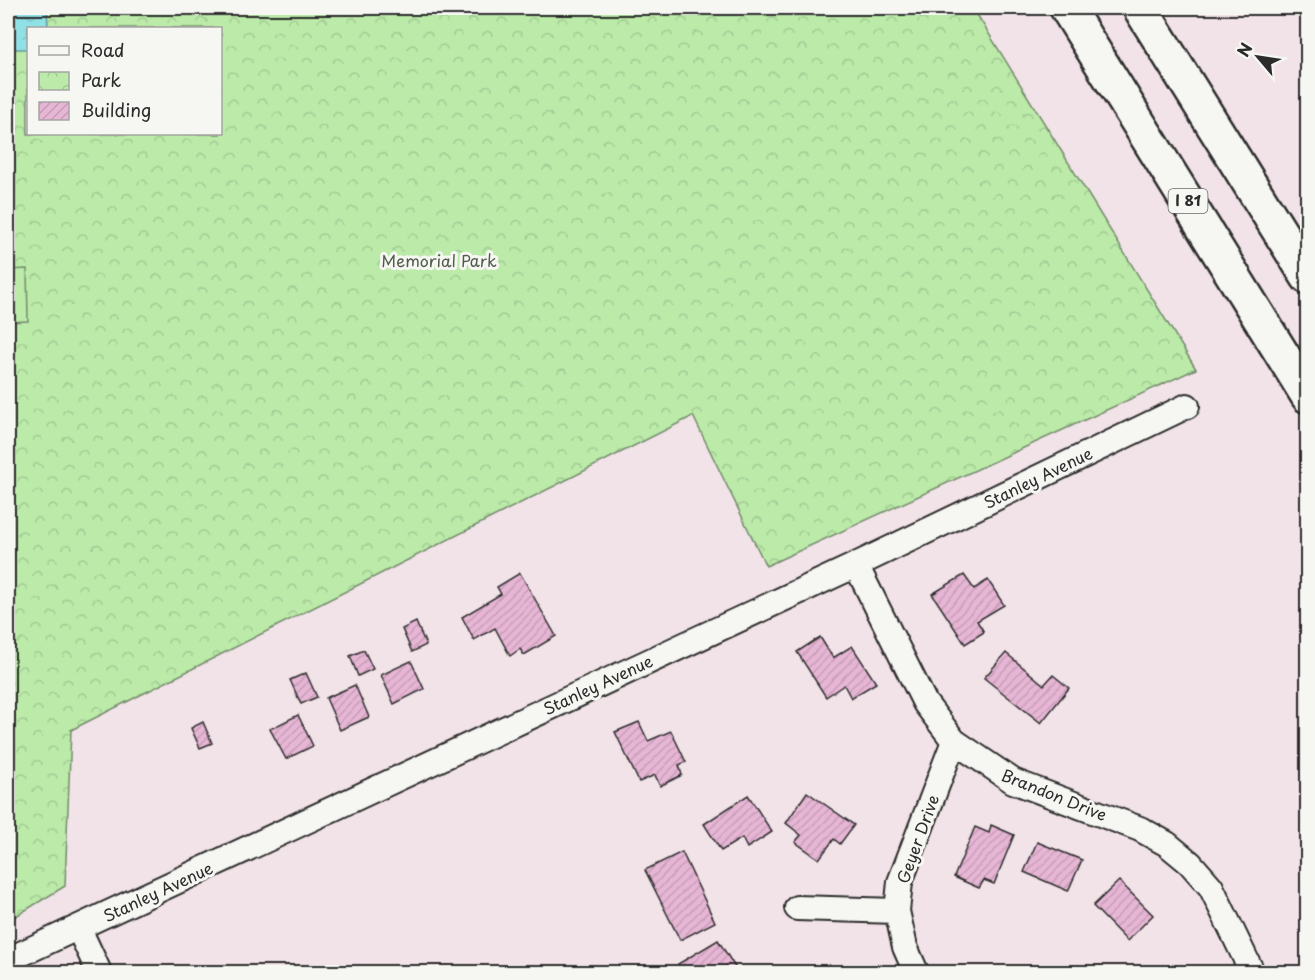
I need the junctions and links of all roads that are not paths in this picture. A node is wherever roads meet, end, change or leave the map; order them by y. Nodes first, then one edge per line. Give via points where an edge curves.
1 (1067, 8) edge
2 (1140, 8) edge
3 (1308, 278) edge
4 (1308, 396) edge
5 (1187, 406) dead end
6 (856, 565) junction
7 (954, 741) junction
8 (797, 908) dead end
9 (897, 911) junction
10 (79, 929) junction
11 (8, 960) edge
12 (99, 972) edge
13 (916, 972) edge
14 (1252, 972) edge

1 - 4 highway, I 81
2 - 3 highway
5 - 6 street, Stanley Avenue
6 - 7 street, Brandon Drive via 925,703
6 - 10 street, Stanley Avenue
7 - 9 street, Geyer Drive via 900,882
7 - 14 street, Brandon Drive via 1013,782 1140,829 1167,844 1211,887
8 - 9 street
9 - 13 street, Geyer Drive
10 - 11 street, Stanley Avenue
10 - 12 street

